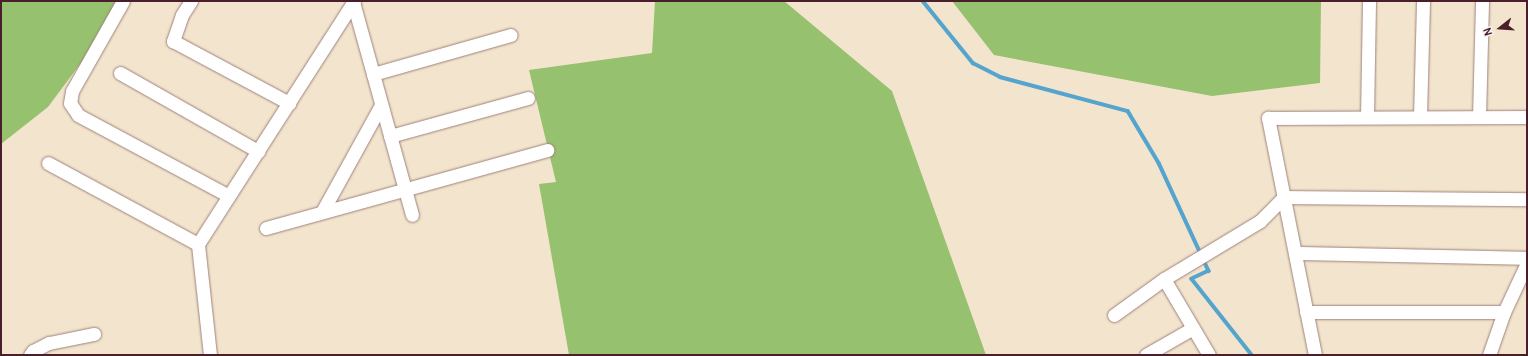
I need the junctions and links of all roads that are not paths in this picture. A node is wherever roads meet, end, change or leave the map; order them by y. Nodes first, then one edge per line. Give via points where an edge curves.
1 (123, 1) edge
2 (191, 1) edge
3 (1369, 1) edge
4 (1423, 1) edge
5 (1482, 1) edge
6 (353, 2) edge
7 (511, 35) dead end
8 (120, 73) dead end
9 (373, 74) junction
10 (528, 98) dead end
11 (289, 103) junction
12 (381, 105) junction
13 (1367, 117) junction
14 (1420, 117) junction
15 (1479, 117) junction
16 (1527, 117) edge
17 (390, 136) junction
18 (547, 150) dead end
19 (258, 151) junction
20 (48, 163) dead end
21 (405, 189) junction
22 (229, 196) junction
23 (1284, 197) junction
24 (1527, 199) edge
25 (322, 212) junction
26 (412, 215) dead end
27 (266, 228) dead end
28 (198, 244) junction
29 (1295, 253) junction
30 (1527, 258) edge
31 (1527, 263) edge
32 (1164, 279) junction
33 (1306, 312) junction
34 (1504, 312) junction
35 (1114, 315) dead end
36 (1193, 328) junction
37 (94, 334) dead end
38 (30, 355) edge
39 (210, 355) edge
40 (1146, 355) edge
41 (1209, 355) edge
42 (1315, 355) edge
43 (1489, 355) edge

1 - 22 street via 72,91 70,103 78,115
2 - 11 street via 182,15 173,40
3 - 13 street
4 - 14 street
5 - 15 street
6 - 9 street
6 - 11 street
7 - 9 street
8 - 19 street
9 - 12 street
10 - 17 street
11 - 19 street
12 - 17 street
12 - 25 street
13 - 14 street
13 - 23 street via 1268,118
14 - 15 street
15 - 16 street
17 - 21 street
18 - 21 street
19 - 22 street
20 - 28 street
21 - 25 street
21 - 26 street
22 - 28 street
23 - 24 street
23 - 29 street
23 - 32 street via 1260,221
25 - 27 street
28 - 39 street
29 - 30 street
29 - 33 street
31 - 34 street
32 - 35 street
32 - 36 street
33 - 34 street
33 - 42 street
34 - 43 street
36 - 40 street
36 - 41 street
37 - 38 street via 49,343

